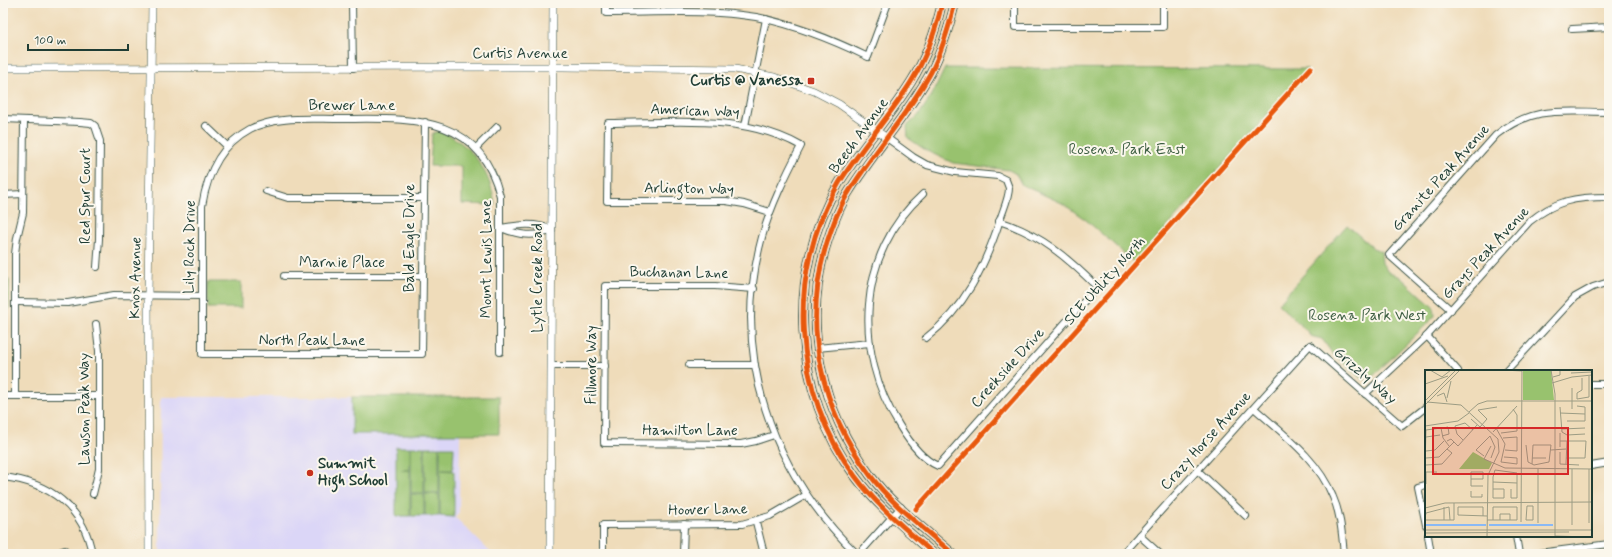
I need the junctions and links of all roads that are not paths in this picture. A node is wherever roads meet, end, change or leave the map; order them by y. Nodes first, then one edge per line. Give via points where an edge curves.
1 (152, 3) edge
2 (352, 3) edge
3 (553, 3) edge
4 (606, 3) edge
5 (888, 3) edge
6 (942, 3) edge
7 (955, 3) edge
8 (1015, 3) edge
9 (1163, 3) edge
10 (766, 20) junction
11 (1609, 27) edge
12 (1572, 29) dead end
13 (552, 67) junction
14 (3, 68) edge
15 (152, 68) junction
16 (353, 68) junction
17 (756, 72) junction
18 (1609, 112) edge
19 (3, 119) edge
20 (24, 121) junction
21 (425, 122) junction
22 (206, 126) dead end
23 (745, 126) junction
24 (498, 127) dead end
25 (877, 130) junction
26 (887, 138) junction
27 (227, 146) junction
28 (476, 148) junction
29 (266, 191) dead end
30 (23, 194) junction
31 (923, 194) dead end
32 (3, 195) edge
33 (1609, 197) edge
34 (423, 198) junction
35 (607, 201) joint
36 (770, 212) junction
37 (1000, 222) junction
38 (501, 228) junction
39 (552, 230) junction
40 (97, 267) dead end
41 (284, 276) dead end
42 (423, 276) junction
43 (1609, 282) edge
44 (605, 286) joint
45 (754, 288) junction
46 (148, 295) junction
47 (202, 296) junction
48 (16, 302) junction
49 (1451, 310) junction
50 (96, 324) dead end
51 (1427, 336) junction
52 (926, 338) dead end
53 (870, 343) junction
54 (1310, 345) joint
55 (817, 348) junction
56 (500, 352) dead end
57 (202, 354) joint
58 (422, 354) joint
59 (689, 365) dead end
60 (755, 365) junction
61 (551, 366) junction
62 (605, 366) junction
63 (1457, 370) edge
64 (1507, 370) edge
65 (1592, 384) edge
66 (1609, 384) edge
67 (1366, 394) junction
68 (3, 396) edge
69 (14, 396) junction
70 (99, 396) junction
71 (1254, 408) junction
72 (1425, 408) edge
73 (774, 435) junction
74 (604, 444) joint
75 (1609, 463) edge
76 (1592, 466) edge
77 (1197, 470) junction
78 (3, 477) edge
79 (1425, 485) edge
80 (93, 494) dead end
81 (806, 495) junction
82 (901, 507) junction
83 (1246, 516) dead end
84 (893, 517) junction
85 (1425, 520) edge
86 (756, 522) junction
87 (684, 524) junction
88 (1139, 535) junction
89 (1428, 537) edge
90 (1516, 537) edge
91 (1609, 544) edge
92 (65, 550) dead end
93 (54, 554) edge
94 (92, 554) edge
95 (149, 554) edge
96 (550, 554) edge
97 (604, 554) edge
98 (683, 554) edge
99 (764, 554) edge
100 (858, 554) edge
101 (934, 554) edge
102 (953, 554) edge
103 (1122, 554) edge
104 (1160, 554) edge
105 (1344, 554) edge
106 (1431, 554) edge
107 (1519, 554) edge
108 (1531, 554) edge

1 - 15 street, Knox Avenue
2 - 16 street
3 - 13 street, Lytle Creek Road
4 - 10 street via 606,13 714,14
5 - 10 street via 868,57 817,34
6 - 25 main road, Beech Avenue via 929,46 918,70
7 - 26 main road, Beech Avenue via 944,44 932,71
8 - 9 street via 1015,27 1163,27
10 - 17 street
11 - 12 street
13 - 16 street, Curtis Avenue
13 - 17 street, Curtis Avenue via 717,68
13 - 39 street, Lytle Creek Road
14 - 15 street, Curtis Avenue
15 - 16 street, Curtis Avenue
15 - 46 street, Knox Avenue
17 - 23 street
17 - 25 street, Curtis Avenue via 789,81 820,94
18 - 49 street, Granite Peak Avenue via 1552,111 1534,114 1506,127 1389,255
19 - 20 street
20 - 30 street
20 - 40 street, Red Spur Court via 80,122 95,126 100,141
21 - 27 street, Brewer Lane via 400,119 290,119 249,130
21 - 28 street, Brewer Lane via 445,127
21 - 34 street, Bald Eagle Drive
22 - 27 street
23 - 35 street, American Way via 716,123 608,123
23 - 36 street, American Way via 785,137 801,146
24 - 28 street
25 - 26 street, Curtis Avenue
25 - 84 main road, Beech Avenue via 839,184 818,228 806,280 803,330 809,374 828,431 855,476
26 - 37 street, Curtis Avenue via 927,165 955,172 998,176 1008,182 1009,190
26 - 55 main road, Beech Avenue via 850,190 830,231 820,270 816,300
27 - 47 street, Lily Rock Drive via 213,167 205,188 202,206
28 - 38 street, Mount Lewis Lane via 487,162 498,186
29 - 34 street via 288,198
30 - 32 street
30 - 48 street via 23,213 16,246
31 - 53 street via 901,216 881,250 868,312
33 - 49 street, Grays Peak Avenue via 1567,200 1543,211 1529,222
34 - 42 street, Bald Eagle Drive
35 - 36 street, Arlington Way via 731,201
36 - 45 street via 758,255
37 - 52 street via 984,264 968,292
37 - 53 street, Creekside Drive via 1025,231 1048,244 1098,287 938,466 928,461 896,421 878,380
38 - 39 street via 541,225
38 - 39 street via 517,235 541,235
38 - 56 street, Mount Lewis Lane
39 - 61 street, Lytle Creek Road
41 - 42 street, Marnie Place
42 - 58 street, Bald Eagle Drive
43 - 64 street via 1575,297
44 - 45 street, Buchanan Lane
44 - 62 street, Fillmore Way
45 - 60 street via 752,320
46 - 47 street
46 - 48 street via 114,295 68,303
46 - 95 street, Knox Avenue
47 - 57 street, Lily Rock Drive
48 - 69 street
49 - 51 street, Grays Peak Avenue
50 - 70 street, Lawson Peak Way
51 - 63 street
51 - 67 street, Grays Peak Avenue
53 - 55 street
54 - 67 street, Grizzly Way
54 - 71 street, Crazy Horse Avenue
55 - 82 main road, Beech Avenue via 829,401 839,425 871,476
57 - 58 street, North Peak Lane
59 - 60 street
60 - 73 street
61 - 62 street
61 - 96 street, Lytle Creek Road
62 - 74 street, Fillmore Way
65 - 66 street
67 - 72 street, Grizzly Way via 1402,426
68 - 69 street
69 - 70 street
70 - 80 street, Lawson Peak Way via 99,469
71 - 77 street, Crazy Horse Avenue
71 - 105 street via 1305,454 1324,478 1338,511
73 - 74 street, Hamilton Lane via 756,442 741,444
73 - 81 street
75 - 76 street
77 - 83 street
77 - 88 street, Crazy Horse Avenue
78 - 94 street via 33,482 56,495 72,511 85,531
79 - 85 street via 1418,487
81 - 86 street, Hoover Lane via 783,510
81 - 100 street via 823,519
82 - 84 street
82 - 102 main road, Beech Avenue
84 - 100 street
84 - 101 main road, Beech Avenue
86 - 87 street, Hoover Lane
86 - 99 street
87 - 97 street, Hoover Lane via 603,525
87 - 98 street
88 - 103 street, Crazy Horse Avenue
88 - 104 street
89 - 106 street
90 - 107 street
91 - 108 street
92 - 93 street

